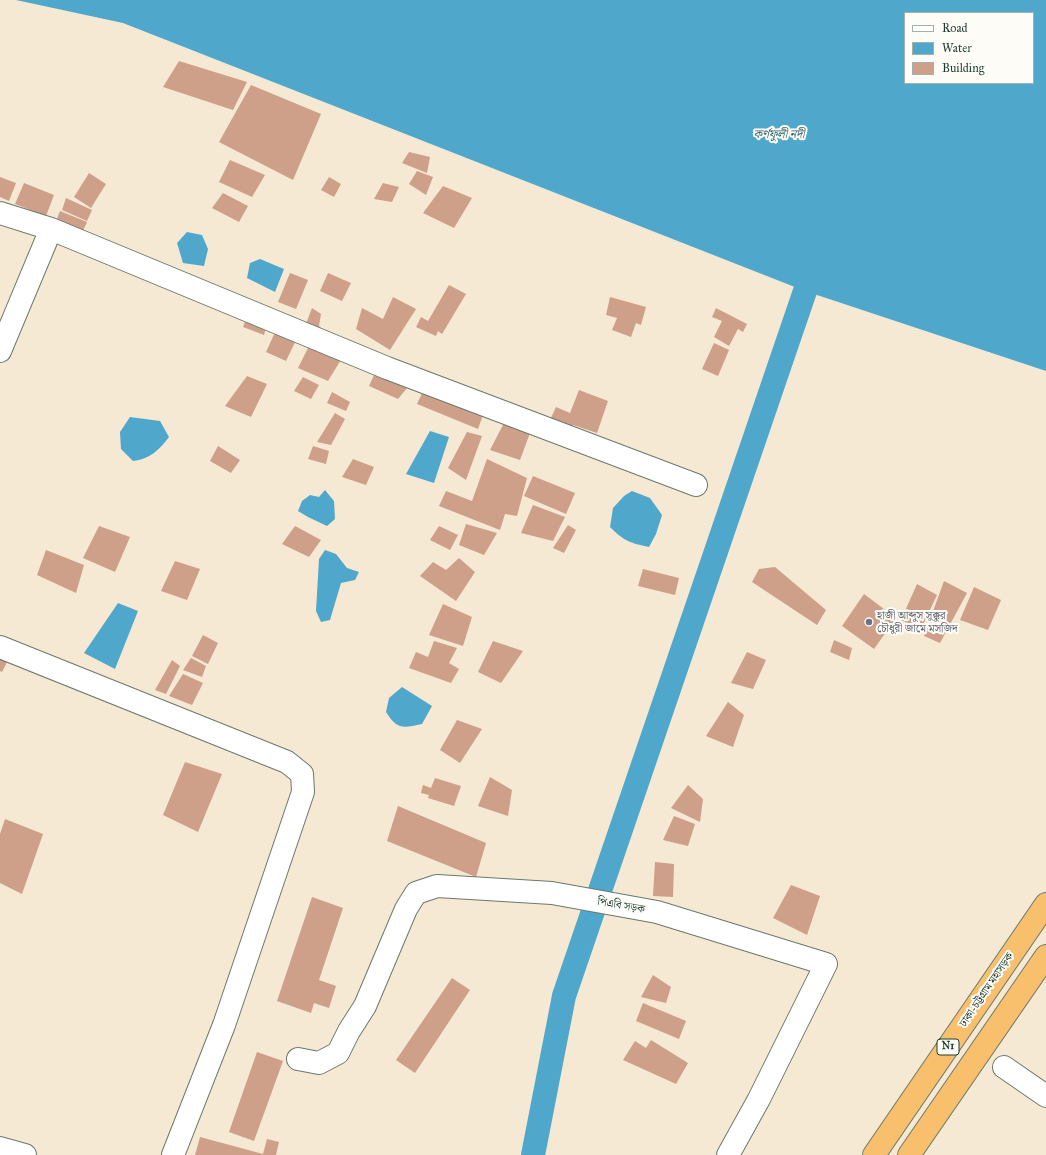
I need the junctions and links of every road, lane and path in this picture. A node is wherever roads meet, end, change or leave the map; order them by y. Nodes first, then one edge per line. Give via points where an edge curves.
1 (0, 213) edge
2 (51, 229) junction
3 (0, 351) edge
4 (696, 485) dead end
5 (0, 647) edge
6 (1046, 904) edge
7 (1046, 956) edge
8 (298, 1059) dead end
9 (1004, 1067) dead end
10 (1046, 1096) edge
11 (0, 1148) edge
12 (24, 1155) edge
13 (173, 1155) edge
14 (728, 1155) edge
15 (874, 1155) edge
16 (909, 1155) edge

1 - 2 street
2 - 3 street
2 - 4 street via 387,368
5 - 13 street via 287,762 302,774 303,792 224,1025
6 - 15 highway, ঢাকা-চট্টগ্রাম মহাসড়ক / N1
7 - 16 highway, N1
8 - 14 street, পিএবি সড়ক via 319,1063 338,1053 365,1006 406,909 416,893 437,886 552,893 657,912 826,964
9 - 10 street
11 - 12 street

